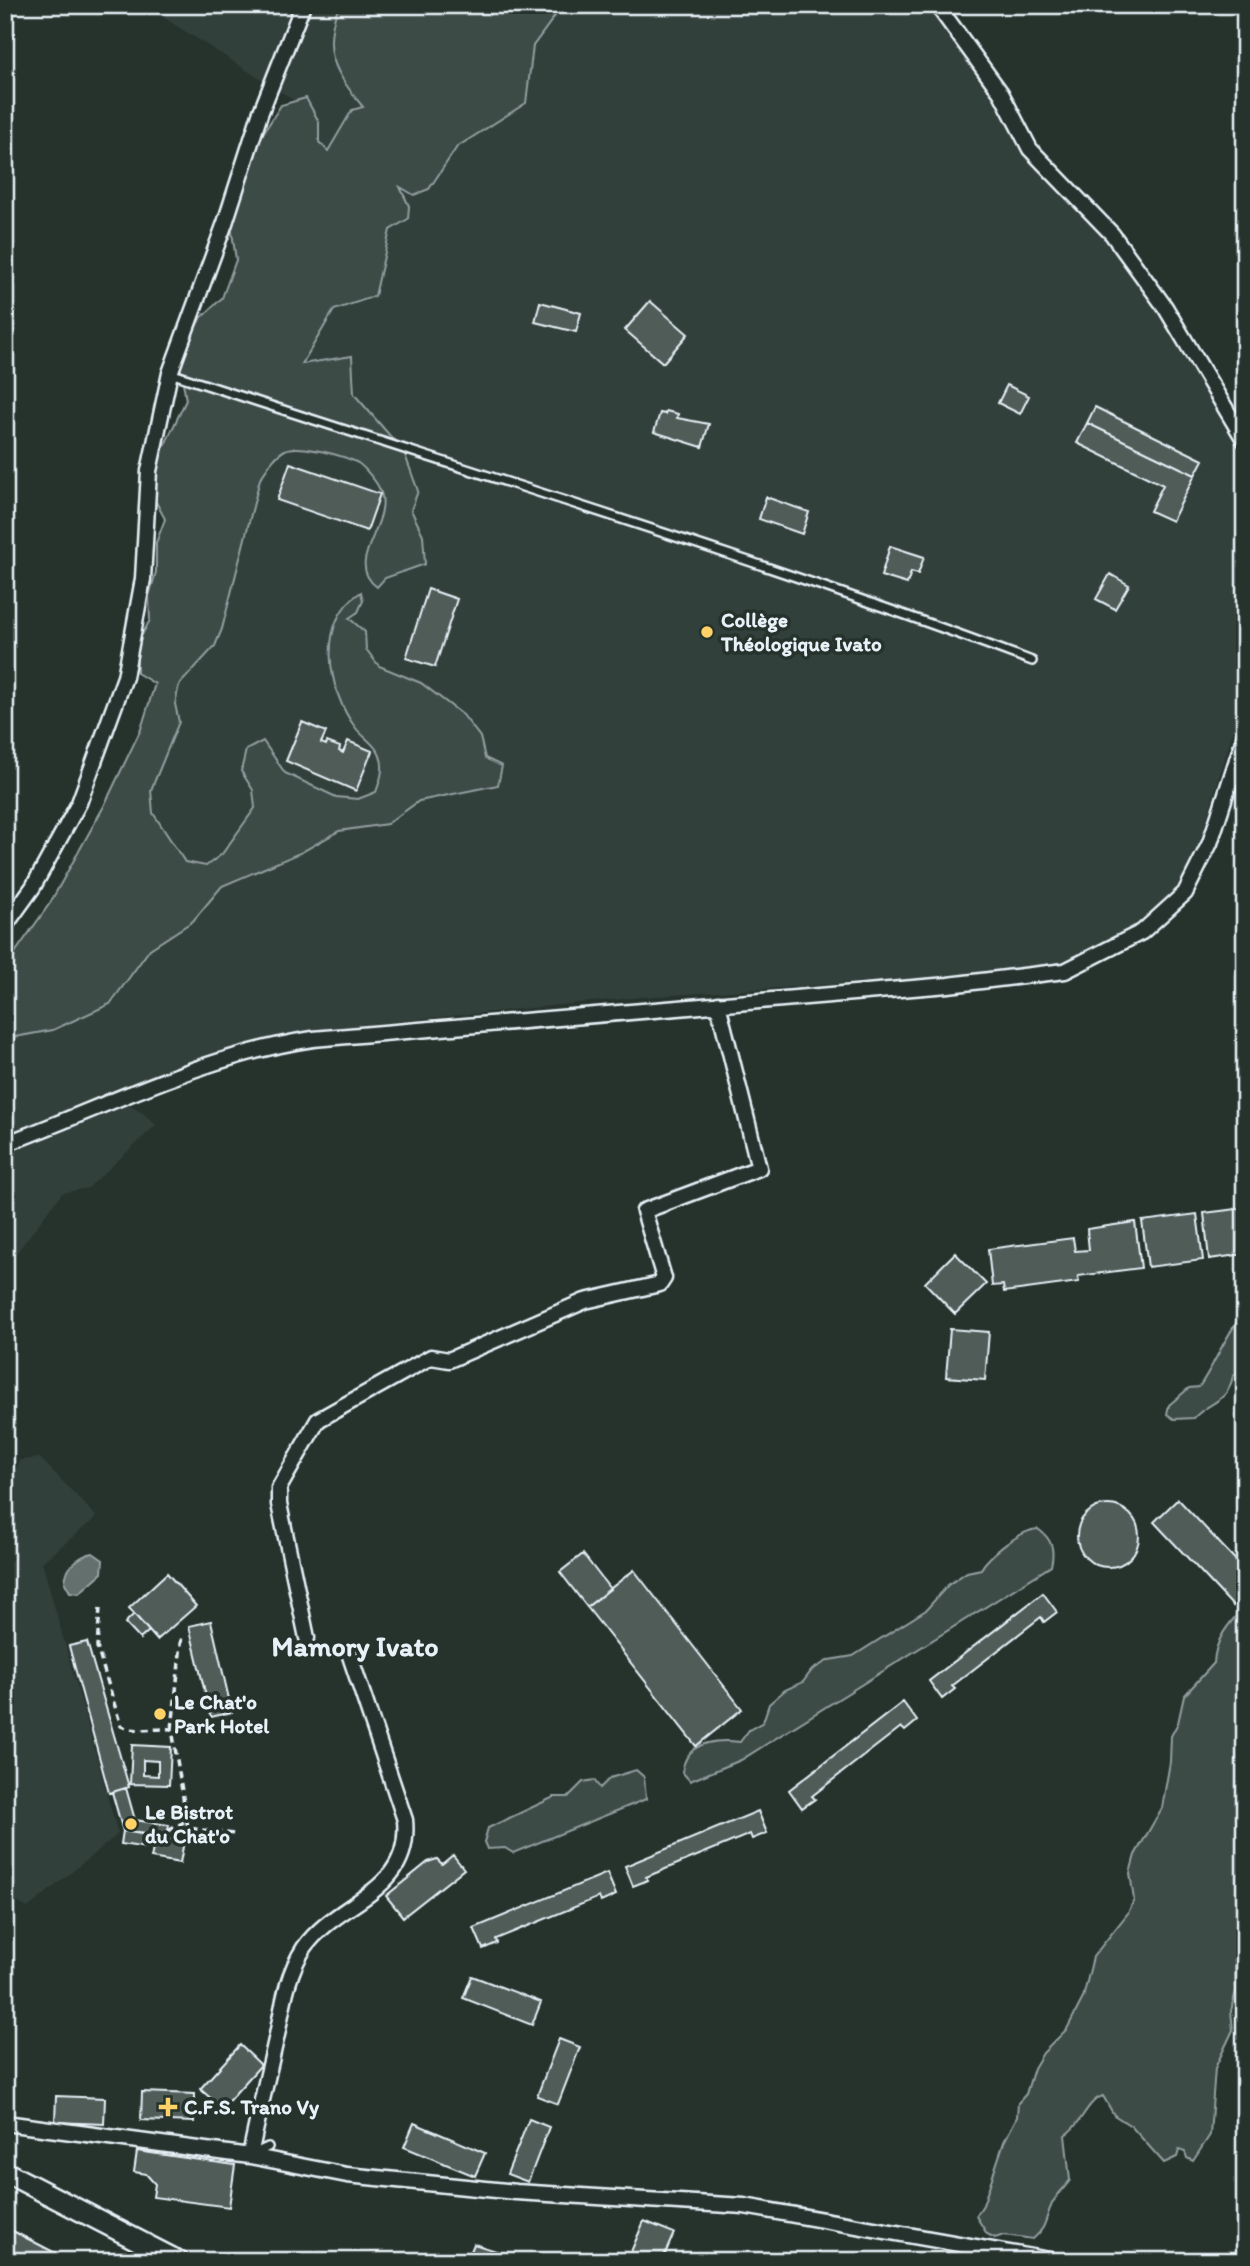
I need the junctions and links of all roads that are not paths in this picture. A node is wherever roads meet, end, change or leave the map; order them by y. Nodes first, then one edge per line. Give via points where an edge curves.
1 (303, 5) edge
2 (937, 5) edge
3 (170, 373) junction
4 (1245, 441) edge
5 (1032, 660) dead end
6 (1245, 735) edge
7 (5, 926) edge
8 (718, 1004) junction
9 (5, 1143) edge
10 (307, 1638) dead end
11 (349, 1653) dead end
12 (5, 2123) edge
13 (268, 2147) dead end
14 (250, 2156) junction
15 (5, 2172) edge
16 (178, 2261) edge
17 (1055, 2261) edge

1 - 3 street
2 - 4 street via 1002,93 1030,149 1112,234 1165,307
3 - 5 lane via 684,538
3 - 7 street via 149,471 143,579 125,677 79,803 33,887
6 - 8 street via 1210,843 1185,893 1131,938 1065,971
8 - 9 street via 265,1046 219,1059
8 - 10 street via 759,1168 644,1211 664,1278 660,1284 585,1301 449,1360 431,1357 318,1420 279,1488
11 - 14 street via 405,1821 407,1840 399,1864 386,1882 316,1934 290,1974
12 - 14 street
13 - 14 lane
14 - 17 street via 347,2175 516,2192 744,2206
15 - 16 main road

